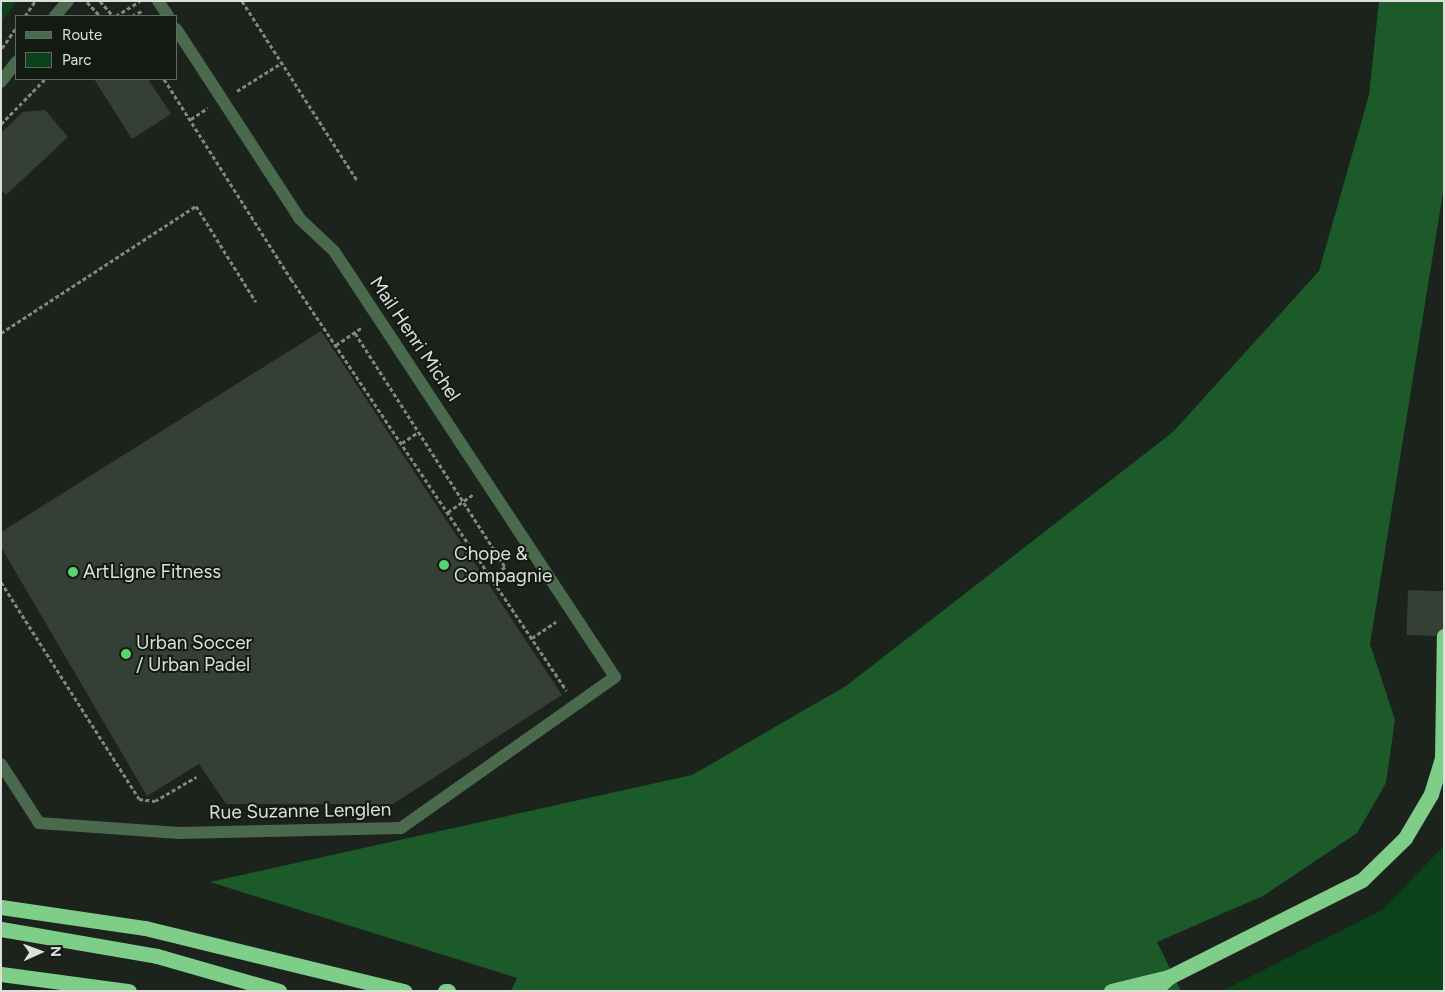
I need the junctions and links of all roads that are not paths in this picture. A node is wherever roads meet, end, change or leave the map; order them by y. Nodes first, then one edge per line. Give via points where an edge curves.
1 (68, 1) edge
2 (158, 1) edge
3 (56, 15) edge
4 (167, 15) edge
5 (178, 32) edge
6 (15, 63) edge
7 (1, 82) edge
8 (1444, 636) edge
9 (615, 677) joint
10 (1, 764) edge
11 (1, 907) edge
12 (1, 929) edge
13 (1, 974) edge
14 (1169, 977) junction
15 (130, 991) edge
16 (279, 991) edge
17 (404, 991) edge
18 (1111, 991) edge
19 (1154, 991) edge

1 - 3 street
2 - 4 street
5 - 9 street, Mail Henri Michel via 300,219 334,251
6 - 7 street
8 - 14 highway via 1442,756 1431,794 1405,838 1362,880
9 - 10 street, Rue Suzanne Lenglen via 401,828 179,833 39,823
11 - 17 highway via 154,930
12 - 16 highway via 157,956
13 - 15 highway
14 - 18 highway
14 - 19 highway

